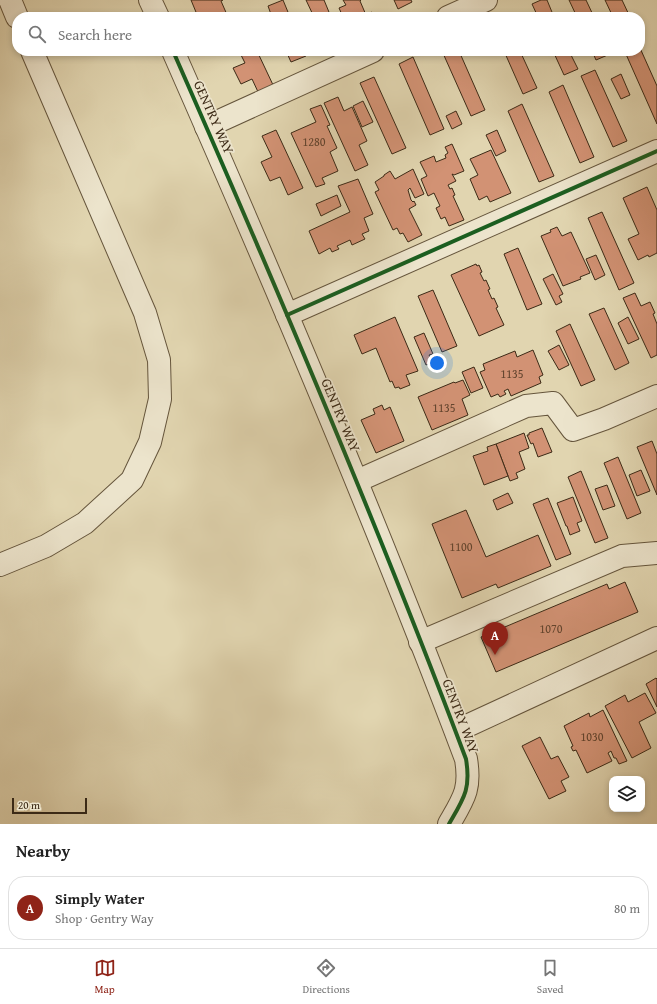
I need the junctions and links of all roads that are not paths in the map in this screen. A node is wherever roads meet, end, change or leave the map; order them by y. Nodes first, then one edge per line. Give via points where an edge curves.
1 (10, 0) edge
2 (150, 0) edge
3 (486, 0) edge
4 (15, 12) edge
5 (156, 12) edge
6 (459, 12) edge
7 (34, 56) edge
8 (175, 56) edge
9 (362, 56) edge
10 (206, 127) junction
11 (657, 151) edge
12 (287, 315) junction
13 (657, 396) edge
14 (356, 481) junction
15 (657, 553) edge
16 (0, 565) edge
17 (657, 638) edge
18 (420, 642) junction
19 (456, 731) junction
20 (449, 824) edge

1 - 4 street
2 - 5 street
3 - 6 street
7 - 16 street via 145,313 159,360 160,399 150,442 132,480 85,523 46,546
8 - 10 street, GENTRY WAY
9 - 10 street
10 - 12 street, GENTRY WAY
11 - 12 street
12 - 14 street, GENTRY WAY
13 - 14 street via 573,430 552,403 526,406
14 - 18 street, GENTRY WAY
15 - 18 street via 622,556
17 - 19 street
18 - 19 street, GENTRY WAY
19 - 20 street, GENTRY WAY via 466,759 468,774 466,793

